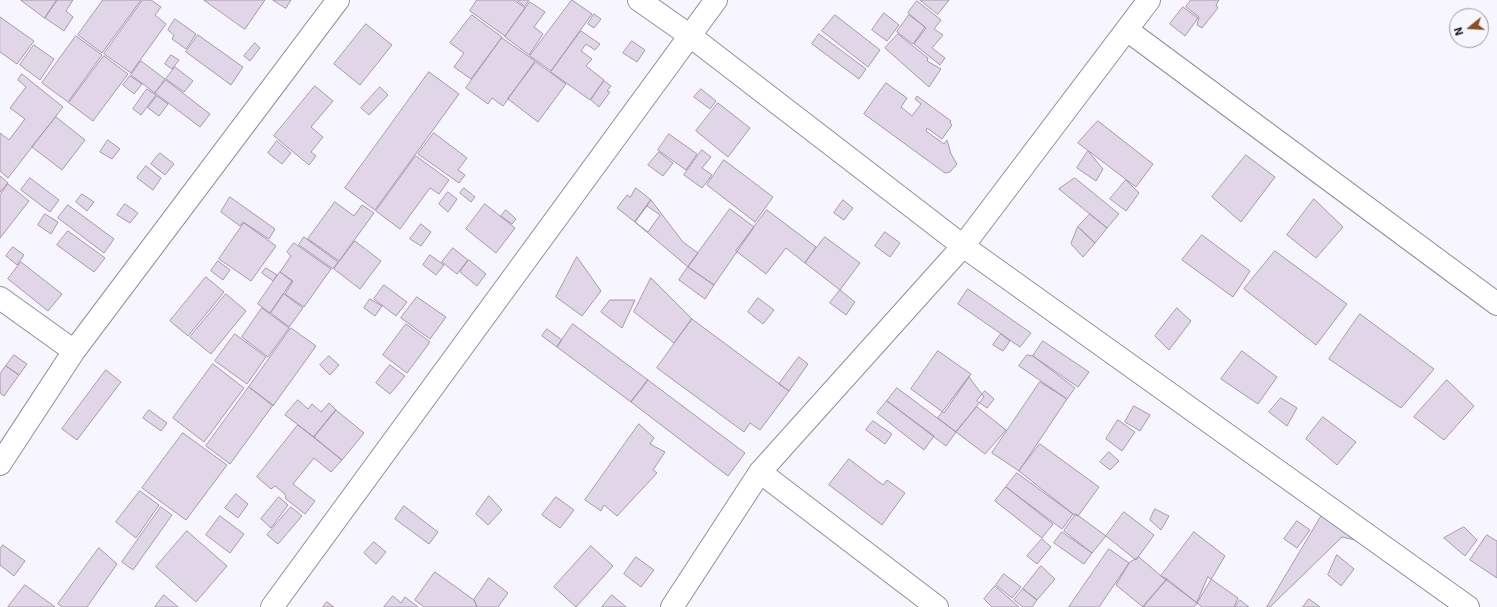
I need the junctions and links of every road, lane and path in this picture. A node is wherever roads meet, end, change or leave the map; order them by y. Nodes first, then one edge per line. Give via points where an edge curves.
1 (338, 0) edge
2 (639, 0) edge
3 (716, 0) edge
4 (1148, 0) edge
5 (1127, 30) junction
6 (689, 35) junction
7 (963, 246) junction
8 (0, 298) edge
9 (1497, 304) edge
10 (74, 351) junction
11 (0, 464) edge
12 (760, 472) junction
13 (272, 607) edge
14 (672, 607) edge
15 (937, 607) edge
16 (1468, 607) edge

1 - 10 street
2 - 6 street
3 - 6 street
4 - 5 street
5 - 7 street
5 - 9 street
6 - 7 street
6 - 13 street
7 - 12 street
7 - 16 street
8 - 10 street
10 - 11 street
12 - 14 street
12 - 15 street

